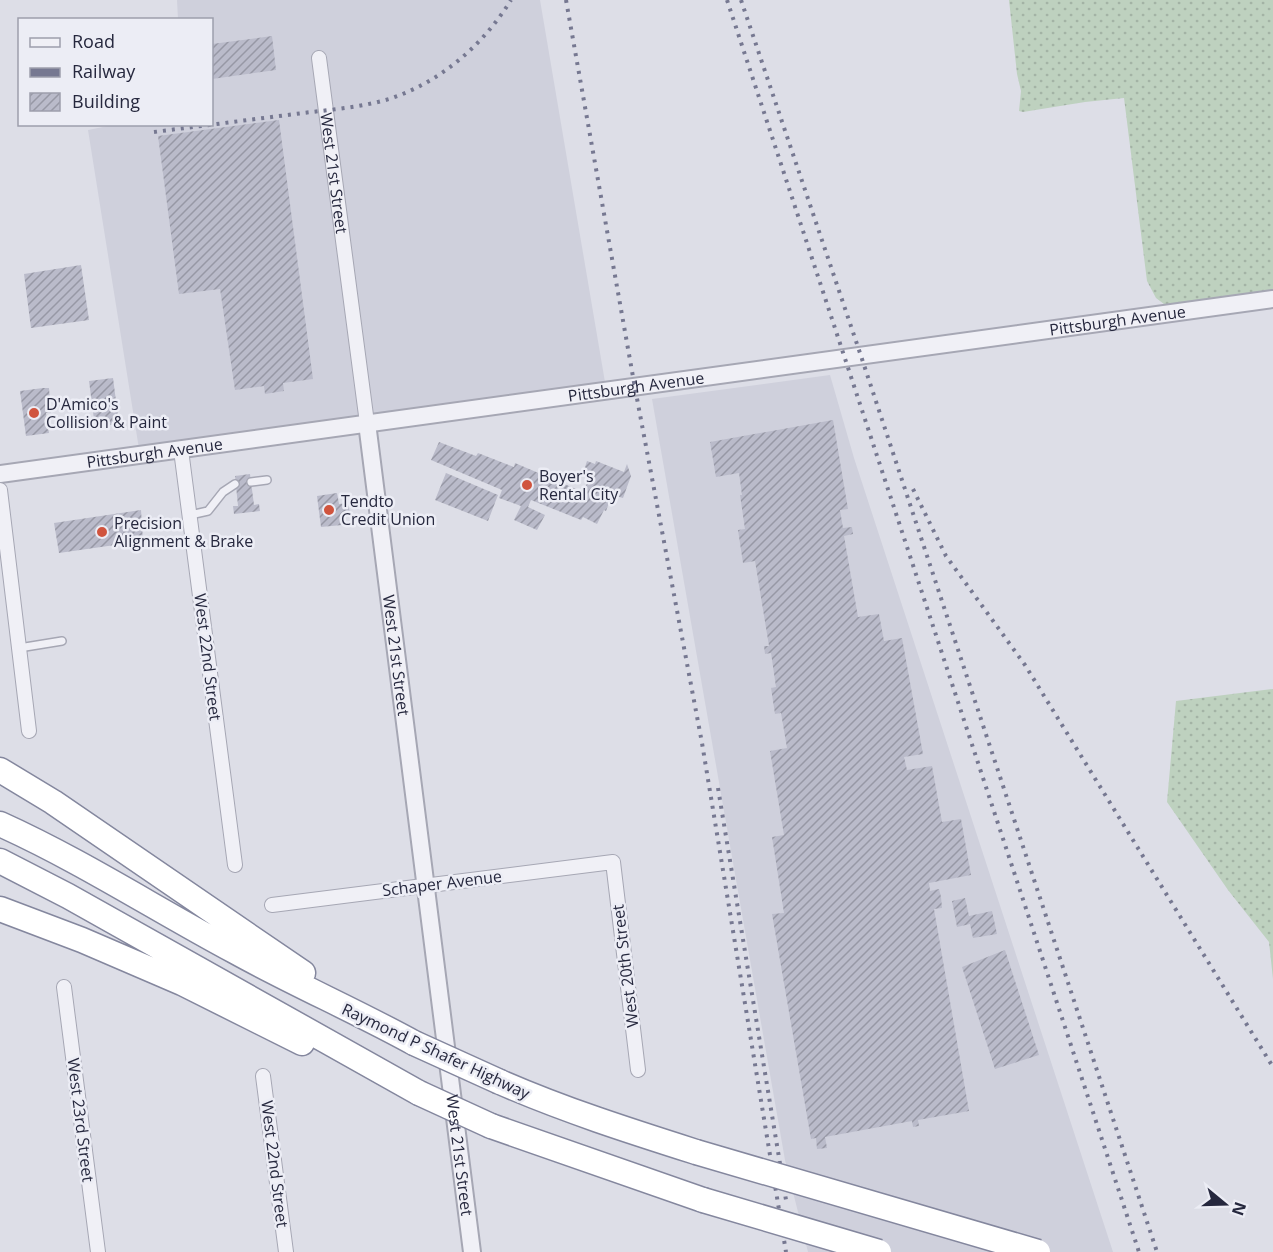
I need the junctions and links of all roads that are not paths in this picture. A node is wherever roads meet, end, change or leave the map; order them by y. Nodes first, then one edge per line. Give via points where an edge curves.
1 (319, 58) dead end
2 (1273, 299) edge
3 (367, 423) junction
4 (181, 450) junction
5 (0, 474) edge
6 (267, 480) dead end
7 (251, 482) dead end
8 (235, 484) dead end
9 (0, 490) edge
10 (190, 515) junction
11 (62, 641) dead end
12 (19, 648) junction
13 (29, 731) dead end
14 (0, 770) edge
15 (0, 824) edge
16 (0, 861) edge
17 (613, 862) joint
18 (235, 865) dead end
19 (426, 885) junction
20 (272, 905) dead end
21 (3, 910) edge
22 (64, 987) dead end
23 (370, 1018) junction
24 (638, 1070) dead end
25 (264, 1076) dead end
26 (419, 1093) junction
27 (98, 1252) edge
28 (286, 1252) edge
29 (472, 1252) edge
30 (879, 1252) edge
31 (1038, 1252) edge

1 - 3 street, West 21st Street
2 - 3 street, Pittsburgh Avenue
3 - 4 street, Pittsburgh Avenue
3 - 19 street, West 21st Street
4 - 5 street, Pittsburgh Avenue
4 - 10 street, West 22nd Street
6 - 7 lane
8 - 10 lane via 208,511
9 - 12 street
10 - 18 street, West 22nd Street
11 - 12 lane
12 - 13 street
14 - 23 highway
15 - 23 highway, Raymond P Shafer Highway via 90,869 305,989
16 - 26 highway
17 - 19 street, Schaper Avenue
17 - 24 street, West 20th Street
19 - 20 street, Schaper Avenue
19 - 29 street, West 21st Street
21 - 26 highway via 182,982 283,1035
22 - 27 street, West 23rd Street
23 - 31 highway, Raymond P Shafer Highway, bridge via 500,1082 598,1120
25 - 28 street, West 22nd Street
26 - 30 highway, bridge via 491,1126 703,1200

